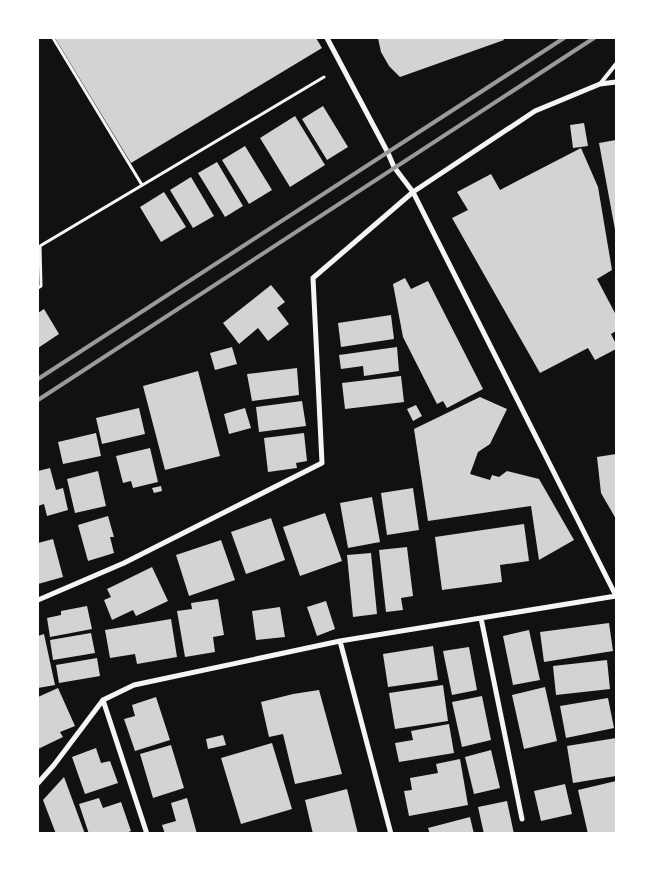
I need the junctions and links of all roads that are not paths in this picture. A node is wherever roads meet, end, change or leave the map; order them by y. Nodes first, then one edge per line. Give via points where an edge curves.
1 (327, 38) edge
2 (616, 64) edge
3 (616, 82) edge
4 (600, 84) junction
5 (412, 192) junction
6 (616, 596) edge
7 (38, 600) edge
8 (481, 618) junction
9 (340, 641) junction
10 (104, 700) junction
11 (38, 783) edge
12 (522, 819) dead end
13 (147, 834) edge
14 (391, 834) edge

1 - 5 street via 394,167
2 - 4 lane
3 - 4 street
4 - 5 street via 535,111
5 - 6 street
5 - 7 street via 313,278 322,463 124,563
6 - 8 street
8 - 9 street
8 - 12 street
9 - 10 street via 134,685
9 - 14 street
10 - 11 street
10 - 13 street

